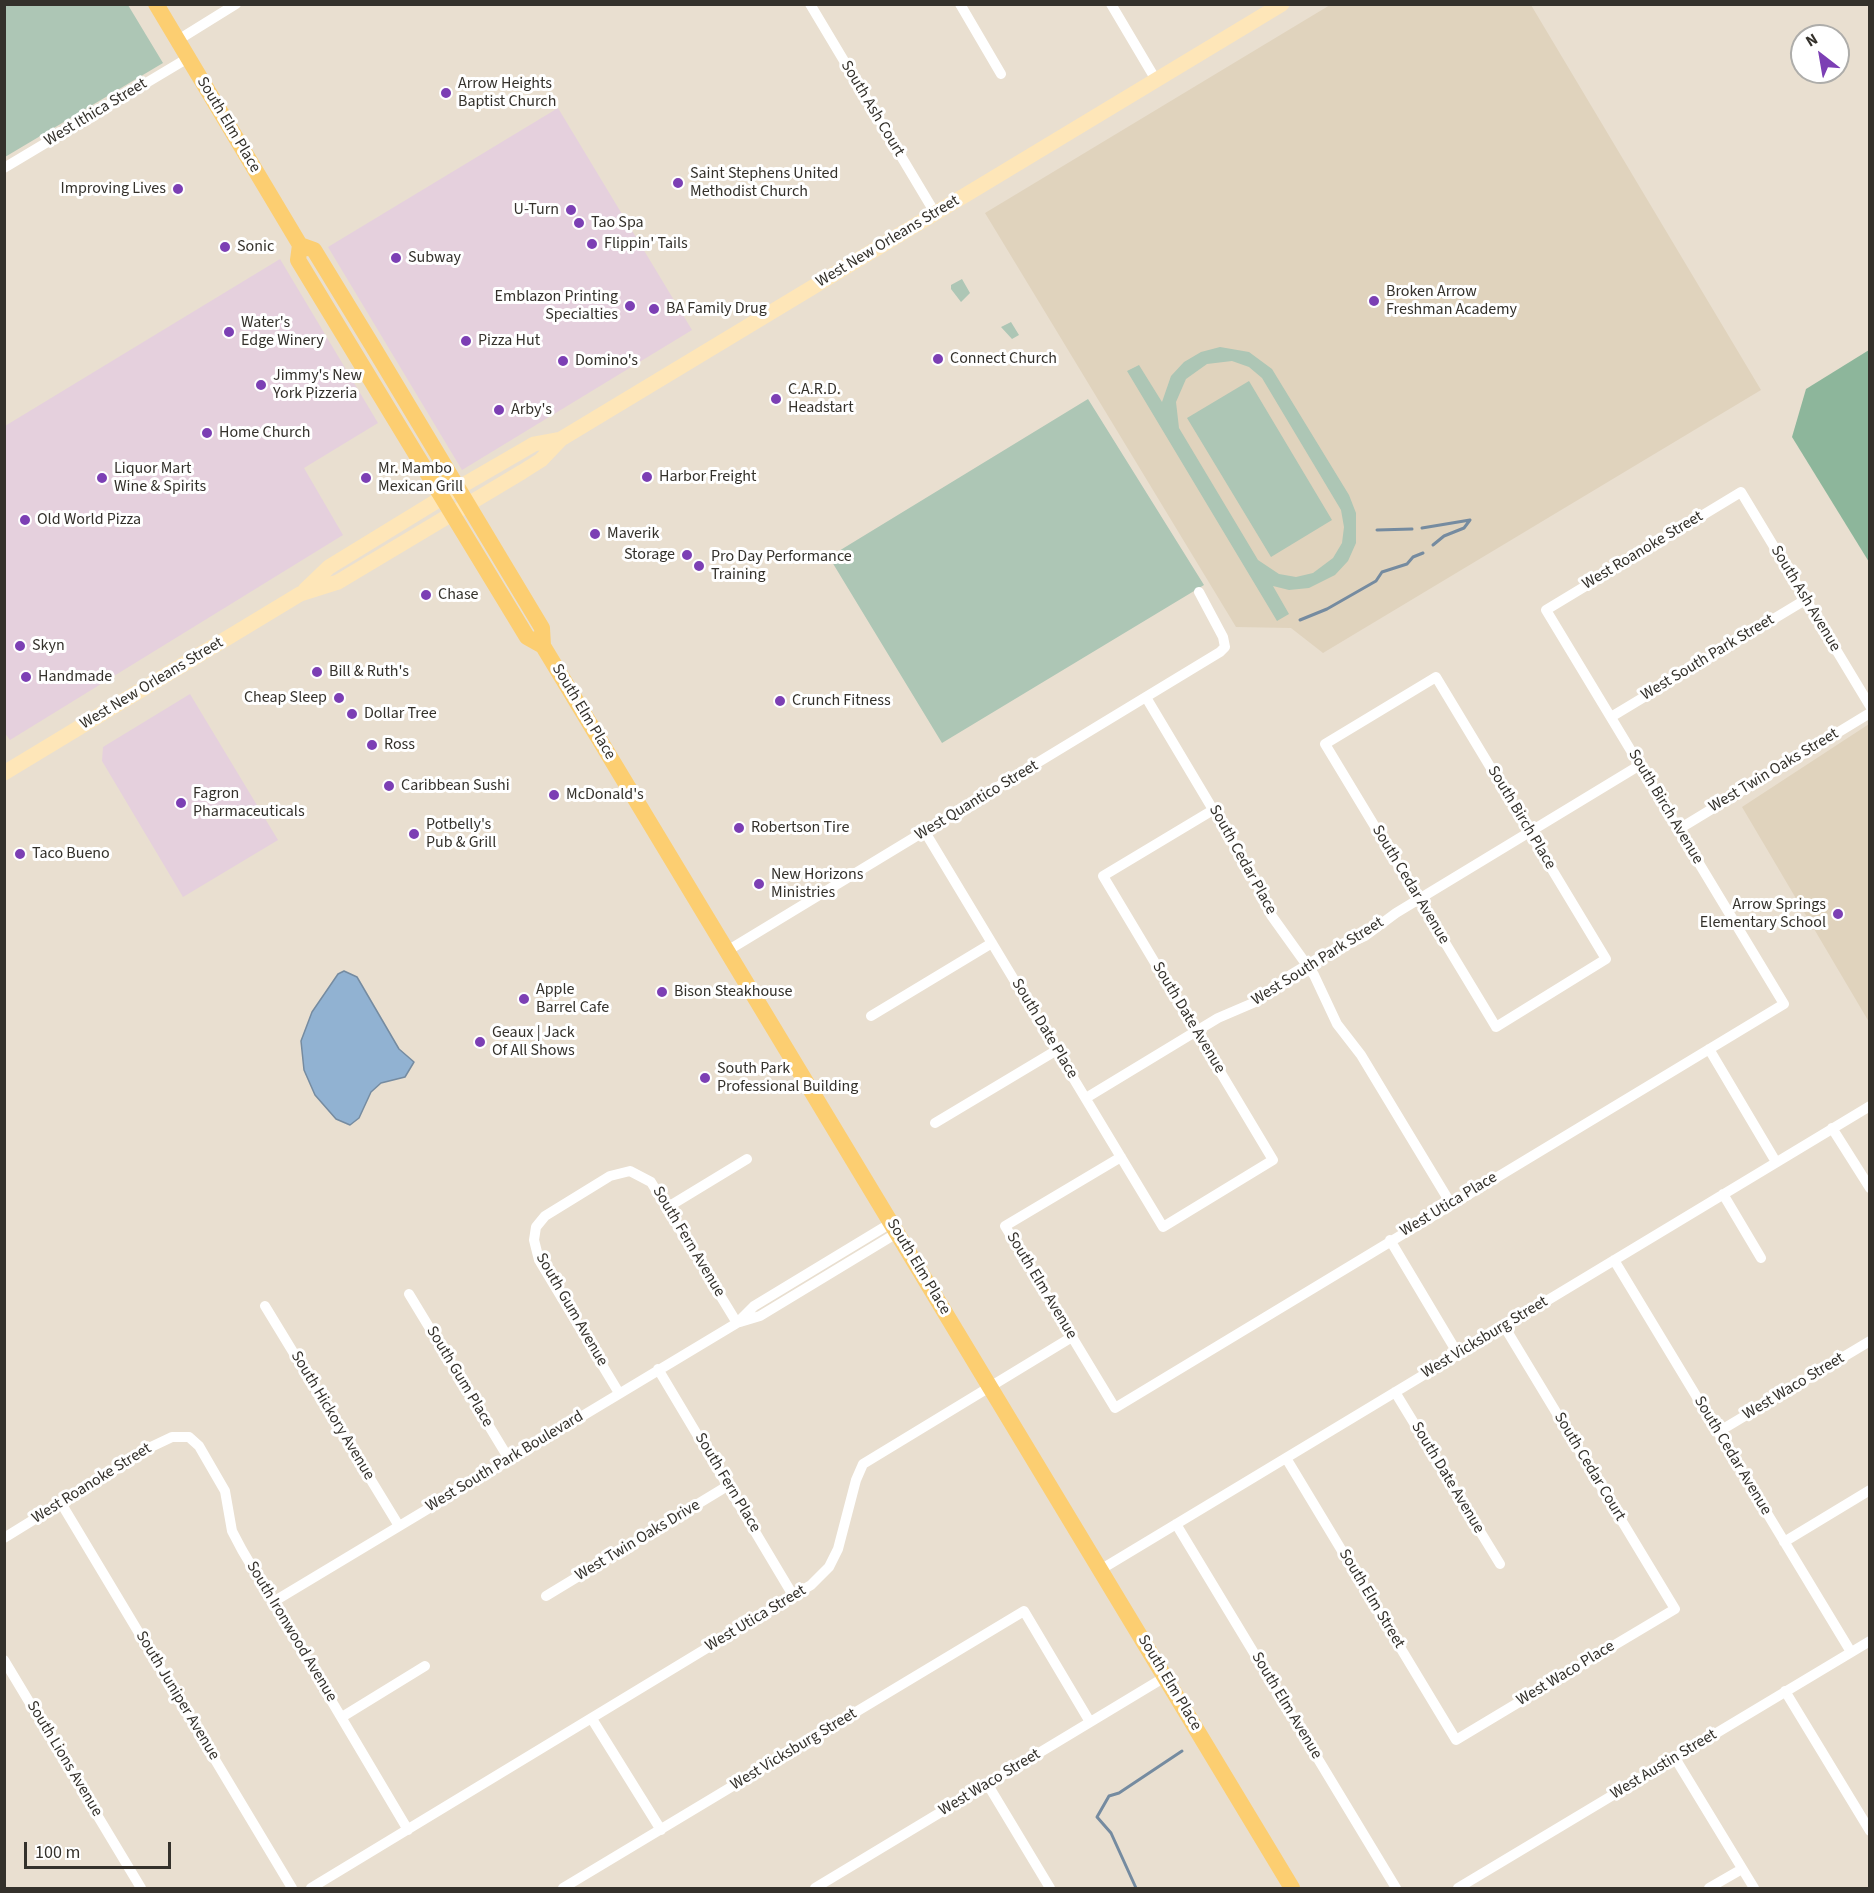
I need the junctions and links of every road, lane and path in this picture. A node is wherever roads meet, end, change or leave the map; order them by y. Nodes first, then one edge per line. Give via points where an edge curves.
1 (156, 4) edge
2 (236, 4) edge
3 (960, 4) edge
4 (1111, 4) edge
5 (815, 6) edge
6 (1273, 7) edge
7 (178, 40) junction
8 (188, 58) junction
9 (1002, 74) dead end
10 (1156, 80) junction
11 (4, 168) edge
12 (935, 213) junction
13 (300, 245) junction
14 (372, 345) junction
15 (356, 355) junction
16 (561, 439) junction
17 (458, 488) junction
18 (1741, 492) joint
19 (443, 497) junction
20 (466, 503) junction
21 (452, 512) junction
22 (1199, 592) dead end
23 (300, 594) junction
24 (1805, 600) junction
25 (1546, 610) joint
26 (543, 646) junction
27 (1436, 677) joint
28 (1147, 699) junction
29 (1869, 706) edge
30 (1869, 713) edge
31 (1611, 717) junction
32 (1640, 765) junction
33 (4, 773) edge
34 (1214, 810) junction
35 (1679, 829) junction
36 (925, 832) junction
37 (1529, 832) junction
38 (1418, 899) junction
39 (992, 943) junction
40 (727, 951) junction
41 (1307, 965) junction
42 (1784, 1004) joint
43 (871, 1016) dead end
44 (1496, 1027) joint
45 (1196, 1031) junction
46 (1709, 1049) junction
47 (1057, 1050) junction
48 (1086, 1098) junction
49 (1869, 1106) edge
50 (935, 1123) dead end
51 (1832, 1128) junction
52 (1121, 1157) junction
53 (747, 1159) dead end
54 (1776, 1162) junction
55 (630, 1171) joint
56 (1869, 1188) edge
57 (1723, 1194) junction
58 (1451, 1204) junction
59 (668, 1207) junction
60 (1163, 1227) joint
61 (894, 1228) junction
62 (1390, 1240) junction
63 (1761, 1258) dead end
64 (1614, 1260) junction
65 (409, 1294) dead end
66 (265, 1306) dead end
67 (737, 1323) junction
68 (1504, 1326) junction
69 (1072, 1337) junction
70 (1869, 1341) edge
71 (1458, 1354) junction
72 (658, 1370) junction
73 (989, 1386) junction
74 (1395, 1392) junction
75 (620, 1393) junction
76 (1115, 1408) joint
77 (1718, 1432) junction
78 (182, 1436) joint
79 (1286, 1458) junction
80 (509, 1459) junction
81 (729, 1485) junction
82 (1869, 1490) edge
83 (62, 1503) junction
84 (1176, 1524) junction
85 (399, 1526) junction
86 (4, 1538) edge
87 (1784, 1542) junction
88 (1500, 1564) dead end
89 (1100, 1570) junction
90 (546, 1596) dead end
91 (794, 1597) junction
92 (273, 1602) junction
93 (1675, 1609) joint
94 (1869, 1641) edge
95 (1851, 1652) junction
96 (4, 1660) edge
97 (425, 1666) dead end
98 (1166, 1677) junction
99 (1785, 1691) junction
100 (342, 1717) junction
101 (592, 1719) junction
102 (1090, 1722) junction
103 (1456, 1740) joint
104 (1675, 1758) junction
105 (988, 1785) junction
106 (408, 1830) junction
107 (661, 1830) junction
108 (1869, 1831) edge
109 (1742, 1869) junction
110 (141, 1888) edge
111 (292, 1888) edge
112 (311, 1888) edge
113 (563, 1888) edge
114 (815, 1888) edge
115 (1050, 1888) edge
116 (1292, 1888) edge
117 (1396, 1888) edge
118 (1458, 1888) edge
119 (1709, 1888) edge
120 (1754, 1888) edge

1 - 7 main road, South Elm Place
2 - 7 street
3 - 9 street
4 - 10 street
5 - 12 street, South Ash Court
6 - 10 main road, West New Orleans Street
7 - 8 main road, South Elm Place
8 - 11 street, West Ithica Street
8 - 13 main road, South Elm Place
10 - 12 main road, West New Orleans Street
12 - 16 main road, West New Orleans Street
13 - 14 main road, South Elm Place via 314,250
13 - 15 main road, South Elm Place via 298,260
14 - 15 main road
14 - 17 main road, South Elm Place
15 - 19 main road, South Elm Place
16 - 17 main road, West New Orleans Street via 534,444
16 - 20 main road, West New Orleans Street via 541,460
17 - 19 main road, West New Orleans Street
17 - 20 main road, South Elm Place
18 - 24 street, South Ash Avenue
18 - 25 street, West Roanoke Street
19 - 21 main road, South Elm Place
19 - 23 main road, West New Orleans Street via 329,567
20 - 21 main road, West New Orleans Street
20 - 26 main road, South Elm Place via 542,628
21 - 23 main road, West New Orleans Street via 338,582
21 - 26 main road, South Elm Place via 527,637
22 - 28 street, West Quantico Street via 1226,647
23 - 33 main road, West New Orleans Street
24 - 29 street, South Ash Avenue
24 - 31 street, West South Park Street
25 - 31 street, South Birch Avenue
26 - 40 main road, South Elm Place
27 - 37 street, South Birch Place
27 - 38 street, South Cedar Avenue via 1325,744
28 - 34 street, South Cedar Place
28 - 36 street, West Quantico Street
30 - 35 street, West Twin Oaks Street
31 - 32 street, South Birch Avenue
32 - 35 street, South Birch Avenue
32 - 37 street, West South Park Street
34 - 41 street, South Cedar Place via 1271,915
34 - 45 street, South Date Avenue via 1103,876
35 - 42 street, South Birch Avenue
36 - 39 street, South Date Place
36 - 40 street, West Quantico Street
37 - 38 street, West South Park Street
37 - 44 street, South Birch Place via 1606,959
38 - 41 street, West South Park Street via 1365,936
38 - 44 street, South Cedar Avenue
39 - 43 street
39 - 47 street, South Date Place
40 - 61 main road, South Elm Place
41 - 45 street, West South Park Street via 1253,1003
41 - 58 street, South Cedar Place via 1338,1024
42 - 46 street, West Utica Place
45 - 48 street, West South Park Street
45 - 60 street, South Date Avenue via 1273,1160
46 - 54 street
46 - 58 street, West Utica Place
47 - 48 street, South Date Place
47 - 50 street
48 - 52 street, South Date Place
49 - 51 street, West Vicksburg Street
51 - 54 street, West Vicksburg Street
51 - 56 street
52 - 60 street, South Date Place
52 - 69 street, South Elm Avenue via 1005,1226
53 - 59 street
54 - 57 street, West Vicksburg Street
55 - 59 street, South Fern Avenue via 651,1182
55 - 75 street, South Gum Avenue via 610,1176 545,1216 536,1227 534,1240 539,1260
57 - 63 street
57 - 64 street, West Vicksburg Street
58 - 62 street, West Utica Place
59 - 67 street, South Fern Avenue
61 - 67 street, West South Park Boulevard via 754,1306
61 - 73 main road, South Elm Place
62 - 71 street
62 - 76 street, West Utica Place
64 - 68 street, West Vicksburg Street
64 - 77 street, South Cedar Avenue
65 - 80 street, South Gum Place
66 - 85 street, South Hickory Avenue
67 - 72 street, West South Park Boulevard
68 - 71 street, West Vicksburg Street
68 - 93 street, South Cedar Court
69 - 73 street, West Utica Street
69 - 76 street, South Elm Avenue
70 - 77 street, West Waco Street
71 - 74 street, West Vicksburg Street
72 - 75 street, West South Park Boulevard
72 - 81 street, South Fern Place
73 - 89 main road, South Elm Place
73 - 91 street, West Utica Street via 863,1464 834,1558 821,1576
74 - 79 street, West Vicksburg Street
74 - 88 street, South Date Avenue
75 - 80 street, West South Park Boulevard
77 - 87 street, South Cedar Avenue
78 - 83 street, West Roanoke Street via 153,1446
78 - 92 street, South Ironwood Avenue via 199,1446 219,1479 232,1531
79 - 84 street, West Vicksburg Street
79 - 103 street, South Elm Street
80 - 85 street, West South Park Boulevard
81 - 90 street, West Twin Oaks Drive
81 - 91 street, South Fern Place
82 - 87 street
83 - 86 street, West Roanoke Street
83 - 111 street, South Juniper Avenue
84 - 89 street, West Vicksburg Street
84 - 117 street, South Elm Avenue
85 - 92 street, West South Park Boulevard
87 - 95 street, South Cedar Avenue
89 - 98 main road, South Elm Place
91 - 101 street, West Utica Street
92 - 100 street, South Ironwood Avenue
93 - 103 street, West Waco Place
94 - 95 street, West Austin Street
95 - 99 street, West Austin Street
96 - 110 street, South Lions Avenue
97 - 100 street
98 - 102 street, West Waco Street
98 - 116 main road, South Elm Place
99 - 104 street, West Austin Street
99 - 108 street
100 - 106 street, South Ironwood Avenue
101 - 106 street, West Utica Street
101 - 107 street
102 - 105 street, West Waco Street
102 - 107 street, West Vicksburg Street via 1024,1611
104 - 109 street
104 - 118 street, West Austin Street
105 - 114 street, West Waco Street
105 - 115 street
106 - 112 street, West Utica Street
107 - 113 street, West Vicksburg Street
109 - 119 street
109 - 120 street

